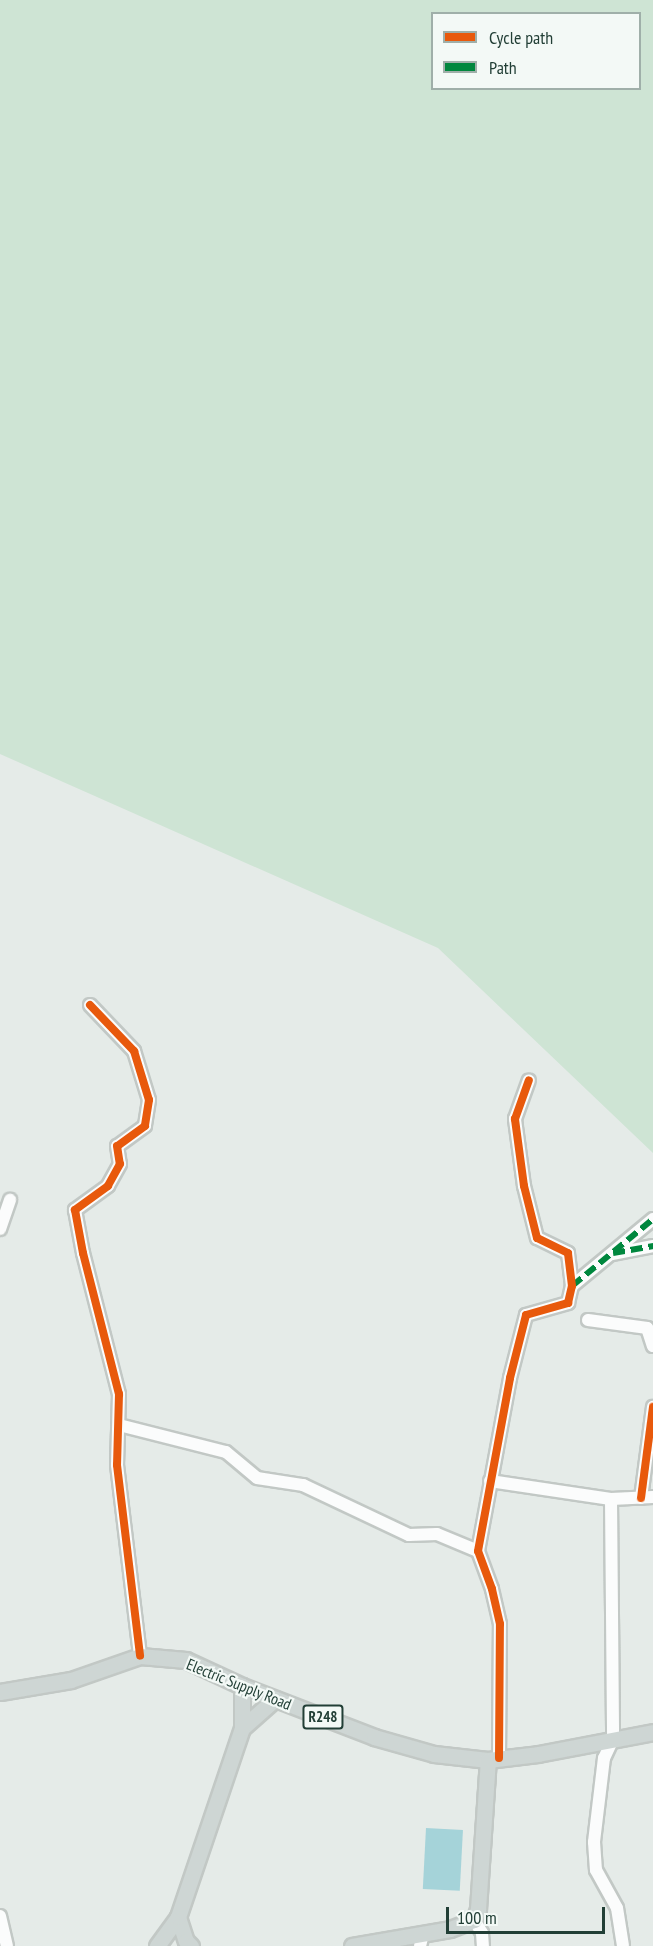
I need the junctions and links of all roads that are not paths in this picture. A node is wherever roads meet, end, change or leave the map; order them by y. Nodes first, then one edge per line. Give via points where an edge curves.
1 (90, 1005) dead end
2 (529, 1080) dead end
3 (10, 1200) dead end
4 (653, 1219) edge
5 (0, 1229) edge
6 (653, 1246) edge
7 (610, 1254) junction
8 (572, 1286) junction
9 (588, 1320) dead end
10 (653, 1347) edge
11 (653, 1407) edge
12 (119, 1425) junction
13 (490, 1480) junction
14 (647, 1498) edge
15 (611, 1499) junction
16 (478, 1551) junction
17 (140, 1656) junction
18 (242, 1686) junction
19 (0, 1692) edge
20 (275, 1699) junction
21 (242, 1728) junction
22 (653, 1732) edge
23 (613, 1739) junction
24 (494, 1759) junction
25 (0, 1916) edge
26 (178, 1917) junction
27 (474, 1920) junction
28 (2, 1931) edge
29 (422, 1940) edge
30 (7, 1946) edge
31 (157, 1946) edge
32 (191, 1946) edge
33 (352, 1946) edge
34 (483, 1946) edge
35 (623, 1946) edge

1 - 12 street via 134,1051 149,1100 145,1126 117,1146 120,1164 108,1186 75,1210 119,1394
2 - 8 street via 515,1119 524,1186 537,1238 568,1254
3 - 5 street
4 - 7 street
6 - 7 street
7 - 8 street
8 - 13 street via 568,1303 526,1315
9 - 10 street via 647,1328
11 - 14 street
12 - 16 street via 226,1452 257,1478 303,1485 409,1535 437,1533
12 - 17 street via 117,1465
13 - 15 street
13 - 16 street
14 - 15 street
15 - 23 street
16 - 24 street via 500,1624
17 - 18 main road, Electric Supply Road / R248 via 186,1660
17 - 19 main road, Electric Supply Road / R248 via 71,1680
18 - 20 main road, Electric Supply Road / R248
18 - 21 main road
20 - 21 main road
20 - 24 main road, Electric Supply Road / R248 via 374,1737 434,1754
21 - 26 main road
22 - 23 main road, Electric Supply Road / R248
23 - 24 main road, Electric Supply Road / R248
23 - 35 street via 604,1758 594,1842 596,1870 617,1908
24 - 27 main road
25 - 28 street
26 - 31 main road
26 - 32 main road
27 - 29 main road
27 - 34 street via 482,1933
28 - 30 street
29 - 33 main road

